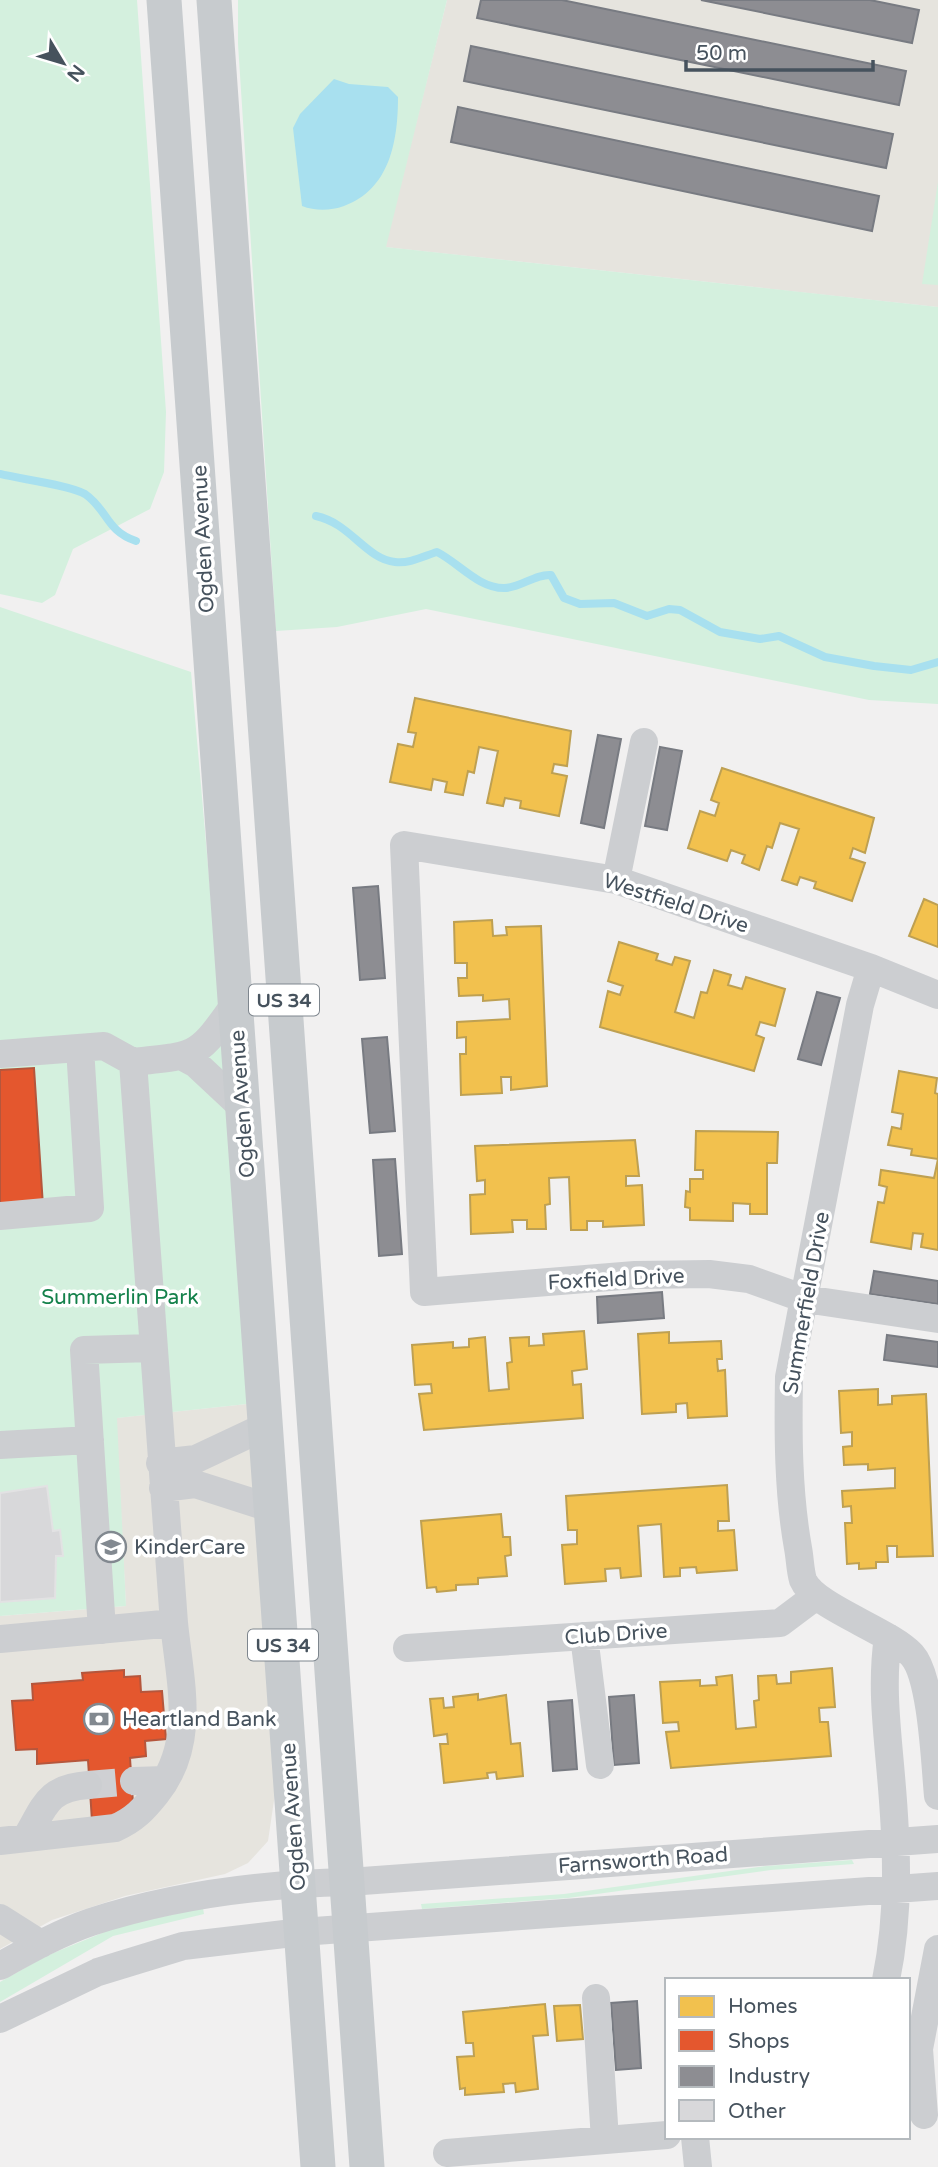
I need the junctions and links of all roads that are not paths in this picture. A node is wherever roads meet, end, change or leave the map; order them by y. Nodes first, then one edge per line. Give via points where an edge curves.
1 (164, 0) edge
2 (214, 0) edge
3 (644, 741) dead end
4 (616, 880) junction
5 (871, 968) junction
6 (938, 995) edge
7 (235, 1004) junction
8 (80, 1048) junction
9 (0, 1054) edge
10 (183, 1057) junction
11 (133, 1062) junction
12 (242, 1107) junction
13 (0, 1216) edge
14 (424, 1292) joint
15 (805, 1299) junction
16 (938, 1319) edge
17 (152, 1348) junction
18 (266, 1426) junction
19 (90, 1440) junction
20 (0, 1445) edge
21 (161, 1476) junction
22 (273, 1509) junction
23 (816, 1596) junction
24 (174, 1623) junction
25 (102, 1630) junction
26 (584, 1636) junction
27 (888, 1637) junction
28 (0, 1639) edge
29 (407, 1648) dead end
30 (600, 1765) dead end
31 (165, 1780) junction
32 (134, 1781) tunnel mouth
33 (88, 1785) tunnel mouth
34 (938, 1796) edge
35 (938, 1839) edge
36 (13, 1840) edge
37 (895, 1842) junction
38 (349, 1882) junction
39 (297, 1883) junction
40 (938, 1886) edge
41 (895, 1887) junction
42 (0, 1918) edge
43 (352, 1930) junction
44 (301, 1932) junction
45 (41, 1944) junction
46 (938, 1949) edge
47 (0, 1966) edge
48 (887, 1978) edge
49 (596, 1998) dead end
50 (0, 2019) edge
51 (923, 2115) edge
52 (665, 2135) edge
53 (695, 2139) edge
54 (605, 2140) junction
55 (447, 2152) dead end
56 (318, 2167) edge
57 (367, 2167) edge
58 (698, 2167) edge

1 - 7 main road, Ogden Avenue / US 34
2 - 38 main road, US 34
3 - 4 street
4 - 5 street, Westfield Drive
4 - 14 street, Westfield Drive via 404,845
5 - 6 street, Westfield Drive
5 - 15 street, Summerfield Drive via 860,1005
7 - 10 street via 210,1039
7 - 12 main road, Ogden Avenue / US 34
8 - 9 street
8 - 11 street via 104,1046
8 - 13 street via 90,1208
10 - 11 street
10 - 12 street
11 - 17 street
12 - 18 main road, Ogden Avenue / US 34
14 - 15 street, Foxfield Drive via 635,1275 709,1274 749,1279
15 - 16 street, Foxfield Drive
15 - 23 street, Summerfield Drive via 789,1377 788,1439 794,1529 804,1581
17 - 19 street via 84,1350
17 - 21 street
18 - 21 street
18 - 22 main road, Ogden Avenue / US 34
19 - 20 street
19 - 25 street
21 - 22 street
21 - 24 street
22 - 39 main road, Ogden Avenue / US 34
23 - 26 street, Club Drive via 780,1623
23 - 27 street
24 - 25 street
24 - 31 street via 182,1745
25 - 28 street
26 - 29 street, Club Drive
26 - 30 street
27 - 34 street via 913,1656 923,1678
27 - 37 street via 882,1672
31 - 32 street
31 - 36 street via 130,1822 88,1833
33 - 36 street via 54,1793
35 - 37 street, Farnsworth Road
37 - 38 street, Farnsworth Road
37 - 41 street
38 - 39 street, Farnsworth Road
38 - 43 main road, US 34
39 - 44 main road, Ogden Avenue / US 34
39 - 45 street, Farnsworth Road via 182,1898 89,1923
40 - 41 street
41 - 43 street
41 - 48 street via 895,1936
42 - 45 street
43 - 44 street
43 - 57 main road, US 34
44 - 50 street via 183,1946 137,1958
44 - 56 main road, Ogden Avenue / US 34
45 - 47 street, Farnsworth Road
46 - 51 street via 919,2049
49 - 54 street
52 - 54 street
53 - 58 street
54 - 55 street

